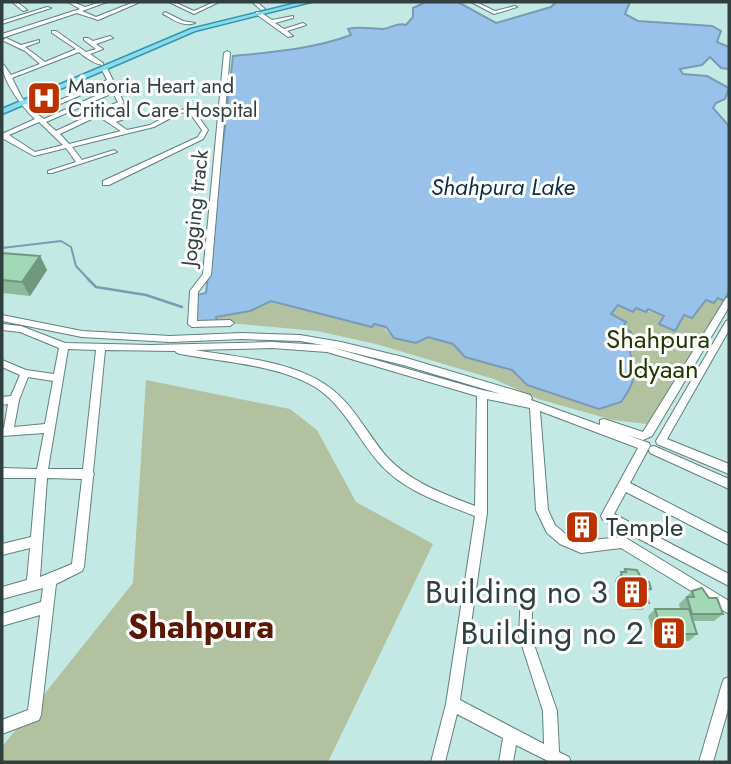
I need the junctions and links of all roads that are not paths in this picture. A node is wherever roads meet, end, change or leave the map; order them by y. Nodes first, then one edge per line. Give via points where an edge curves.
1 (15, 2) edge
2 (71, 2) edge
3 (105, 2) edge
4 (135, 2) edge
5 (171, 2) edge
6 (196, 2) edge
7 (217, 2) edge
8 (254, 2) edge
9 (296, 2) edge
10 (308, 2) edge
11 (473, 2) edge
12 (509, 2) edge
13 (46, 4) edge
14 (145, 7) dead end
15 (85, 9) junction
16 (24, 10) dead end
17 (77, 11) junction
18 (260, 11) junction
19 (165, 13) dead end
20 (194, 13) junction
21 (64, 15) junction
22 (291, 17) dead end
23 (3, 22) edge
24 (271, 22) junction
25 (191, 25) junction
26 (303, 25) dead end
27 (282, 30) junction
28 (54, 32) dead end
29 (290, 36) dead end
30 (4, 38) edge
31 (110, 38) dead end
32 (86, 39) dead end
33 (37, 41) dead end
34 (68, 42) junction
35 (93, 43) junction
36 (57, 46) dead end
37 (20, 47) junction
38 (82, 52) junction
39 (227, 53) dead end
40 (123, 58) junction
41 (44, 64) junction
42 (2, 65) edge
43 (102, 66) junction
44 (11, 77) junction
45 (109, 81) junction
46 (115, 90) junction
47 (22, 100) junction
48 (2, 106) edge
49 (2, 112) edge
50 (99, 114) junction
51 (127, 116) dead end
52 (40, 118) junction
53 (110, 122) junction
54 (126, 132) junction
55 (57, 133) junction
56 (3, 135) edge
57 (70, 145) junction
58 (114, 152) dead end
59 (80, 162) junction
60 (50, 172) dead end
61 (106, 183) dead end
62 (729, 300) edge
63 (2, 318) edge
64 (230, 323) dead end
65 (729, 323) edge
66 (2, 327) edge
67 (166, 343) junction
68 (64, 346) junction
69 (101, 347) junction
70 (2, 363) edge
71 (25, 373) junction
72 (58, 378) junction
73 (482, 394) junction
74 (14, 400) junction
75 (2, 401) edge
76 (535, 405) junction
77 (50, 428) junction
78 (5, 432) edge
79 (650, 441) junction
80 (729, 469) edge
81 (42, 472) junction
82 (2, 474) edge
83 (89, 474) junction
84 (729, 484) edge
85 (625, 486) junction
86 (481, 513) junction
87 (729, 540) edge
88 (35, 541) junction
89 (2, 549) edge
90 (50, 580) junction
91 (729, 580) edge
92 (33, 583) junction
93 (527, 592) dead end
94 (2, 593) edge
95 (45, 607) junction
96 (729, 608) edge
97 (2, 620) edge
98 (729, 684) edge
99 (453, 704) junction
100 (2, 727) edge
101 (511, 734) junction
102 (558, 759) edge
103 (438, 762) edge
104 (506, 762) edge
105 (706, 762) edge

1 - 16 street
2 - 15 street
3 - 15 street
4 - 14 street
4 - 17 street via 96,19
5 - 20 street
6 - 20 street
7 - 20 street
8 - 18 street
9 - 10 main road
9 - 18 main road
11 - 12 street via 494,13 514,7
13 - 21 street
13 - 23 street
15 - 17 street
17 - 21 street
18 - 24 street
18 - 25 main road
18 - 40 main road via 193,30
19 - 25 street
20 - 25 street
21 - 30 street
22 - 24 street
24 - 27 street
25 - 40 main road
26 - 27 street
27 - 29 street
28 - 34 street
30 - 37 street
31 - 35 street
32 - 35 street
33 - 37 street
34 - 36 street
34 - 38 street
35 - 38 street via 100,49
37 - 41 street
38 - 41 street
38 - 43 street
39 - 64 street, Jogging track via 207,275 194,291 192,324
40 - 43 main road
41 - 44 street
42 - 44 street
43 - 45 street
43 - 47 main road
44 - 47 street
45 - 46 street
45 - 52 street
46 - 50 street via 121,103
46 - 52 street
47 - 48 main road
47 - 49 main road
47 - 52 street
50 - 53 street
50 - 55 street
51 - 53 street
52 - 55 street
52 - 56 street
53 - 54 street
54 - 57 street
54 - 61 street via 152,126 184,109 191,110 205,130 201,138
55 - 57 street
56 - 57 street via 34,153
57 - 59 street
58 - 59 street
59 - 60 street
62 - 79 street
63 - 67 street via 82,334
65 - 79 street
66 - 68 street via 21,329
67 - 69 street
67 - 73 street via 327,349
67 - 79 street via 278,336 341,345 492,387
67 - 86 street via 316,383 334,395 384,462 429,494
68 - 69 street
68 - 72 street
69 - 83 street
70 - 71 street
71 - 72 street
71 - 74 street
72 - 77 street
73 - 76 street
73 - 86 street
74 - 75 street
74 - 78 street
76 - 79 street
76 - 96 street via 542,510 551,529 581,547 622,542
77 - 78 street
77 - 81 street
79 - 80 street
79 - 84 street
79 - 85 street
81 - 82 street
81 - 83 street
81 - 88 street
83 - 90 street via 78,567
85 - 87 street
85 - 91 street via 607,516
86 - 99 street
88 - 89 street
88 - 92 street
90 - 92 street
90 - 95 street
92 - 94 street
93 - 102 street via 525,636 550,711
95 - 97 street
95 - 100 street via 34,715
98 - 105 street
99 - 101 street
99 - 103 street
101 - 102 street
101 - 104 street

